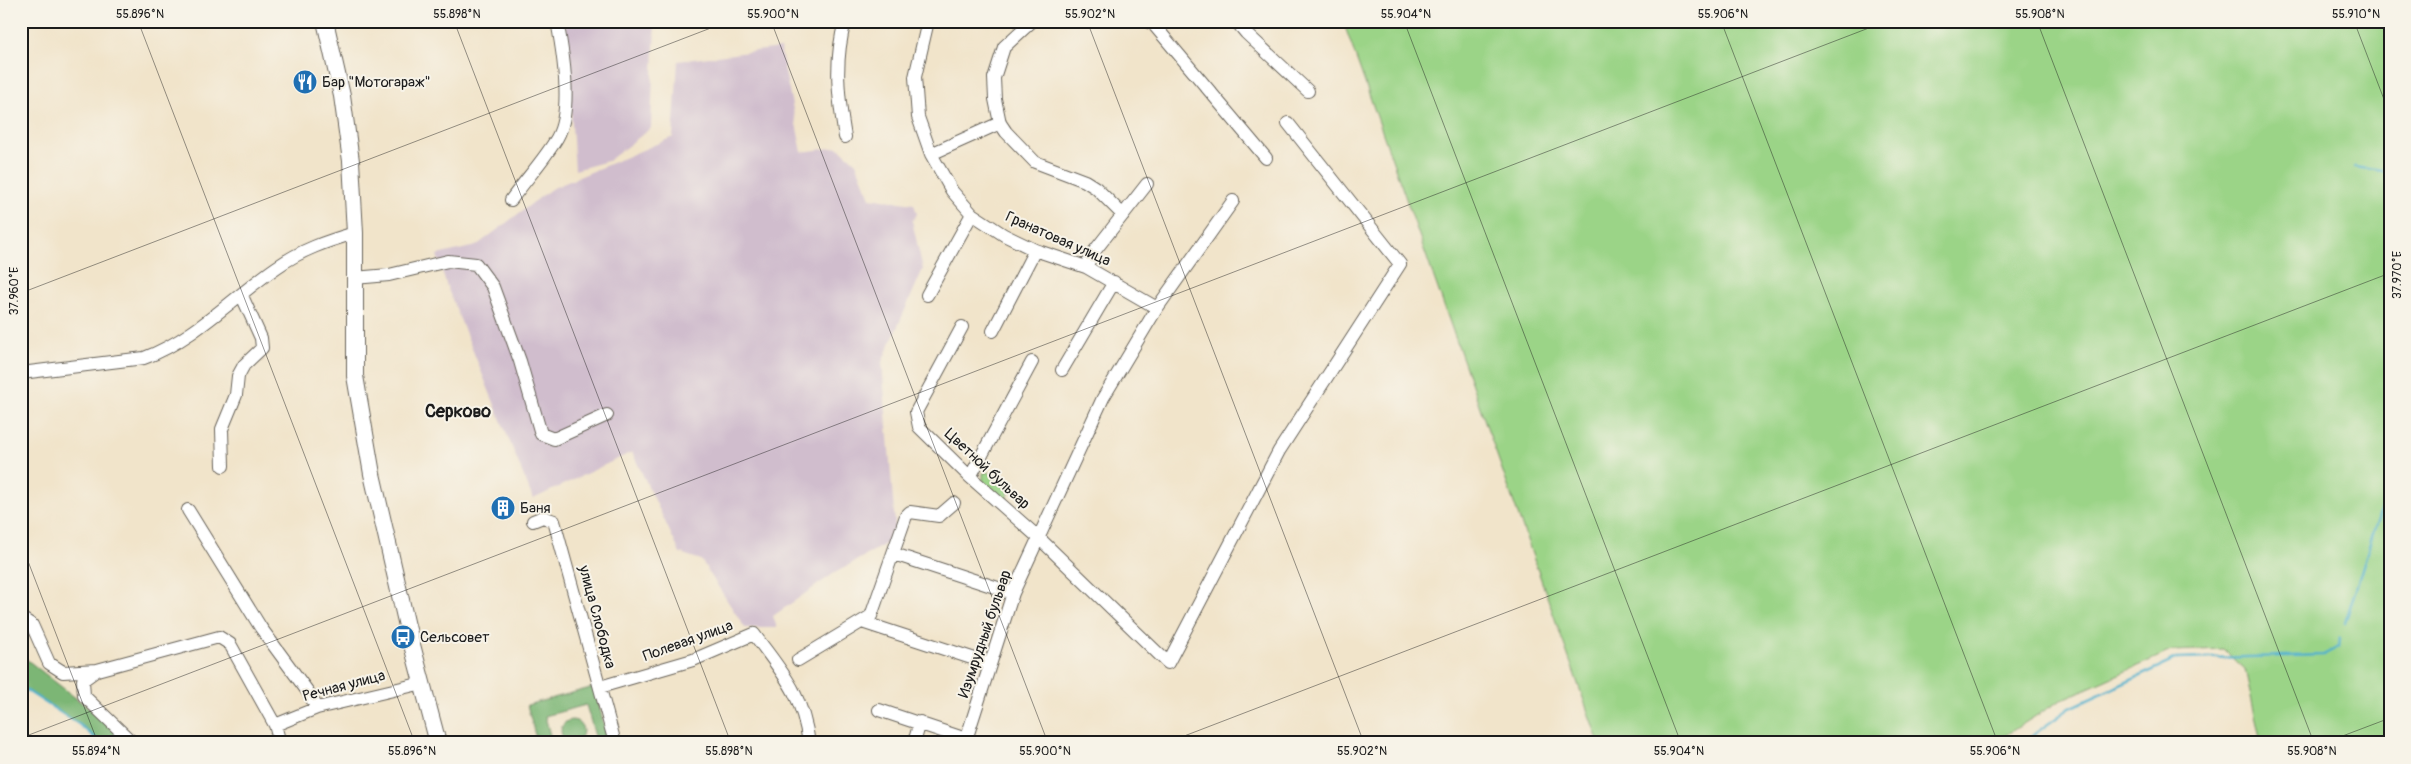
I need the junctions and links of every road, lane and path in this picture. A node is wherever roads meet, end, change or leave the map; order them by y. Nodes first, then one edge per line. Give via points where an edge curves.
1 (325, 21) edge
2 (557, 21) edge
3 (846, 21) edge
4 (928, 21) edge
5 (1032, 21) edge
6 (1148, 21) edge
7 (1236, 21) edge
8 (1308, 91) dead end
9 (1000, 123) junction
10 (1288, 123) dead end
11 (845, 137) dead end
12 (931, 154) junction
13 (1266, 158) dead end
14 (1147, 184) dead end
15 (512, 200) dead end
16 (1233, 201) dead end
17 (972, 214) junction
18 (1123, 215) junction
19 (355, 233) junction
20 (1035, 250) junction
21 (1086, 268) junction
22 (354, 278) junction
23 (1114, 282) junction
24 (927, 295) dead end
25 (242, 296) junction
26 (1157, 308) junction
27 (962, 327) dead end
28 (993, 331) dead end
29 (1032, 362) dead end
30 (1062, 370) dead end
31 (21, 373) edge
32 (607, 415) dead end
33 (223, 466) dead end
34 (970, 477) junction
35 (954, 502) dead end
36 (188, 510) dead end
37 (533, 521) dead end
38 (1039, 538) junction
39 (894, 554) junction
40 (1013, 593) junction
41 (21, 618) edge
42 (862, 622) junction
43 (798, 660) dead end
44 (990, 664) junction
45 (97, 670) junction
46 (423, 683) junction
47 (600, 687) junction
48 (317, 708) junction
49 (879, 710) dead end
50 (920, 722) junction
51 (275, 725) junction
52 (966, 741) edge
53 (133, 743) edge
54 (280, 743) edge
55 (438, 743) edge
56 (615, 743) edge
57 (810, 743) edge
58 (914, 743) edge

1 - 19 main road via 347,128
2 - 15 street via 565,95 564,118 558,137
3 - 11 street via 840,42 837,90
4 - 12 street, Гранатовая улица via 915,77 918,117
5 - 9 street via 1004,46 994,78
6 - 13 street
7 - 8 street
9 - 12 street
9 - 18 street via 1035,162 1085,181
10 - 38 street, Цветной бульвар via 1400,264 1279,451 1168,663
12 - 17 street, Гранатовая улица via 952,191
14 - 18 street
16 - 26 street, Изумрудный бульвар
17 - 20 street, Гранатовая улица
17 - 24 street
18 - 21 street via 1093,253
19 - 22 main road
19 - 25 street via 306,250 277,267
20 - 21 street, Гранатовая улица
20 - 28 street
21 - 23 street, Гранатовая улица
22 - 32 street via 389,275 448,260 476,264 494,287 541,434 554,439
22 - 46 main road via 355,376 372,474
23 - 26 street, Гранатовая улица
23 - 30 street
25 - 31 street via 160,352 144,358
25 - 33 street via 261,338 262,348 244,365 238,376 236,395 222,429
26 - 38 street, Изумрудный бульвар via 1103,398
27 - 34 street, Цветной бульвар via 916,412 919,427
29 - 34 street
34 - 38 street, Цветной бульвар
35 - 39 street via 936,517 910,512
36 - 48 street via 261,628
37 - 47 street, улица Слободка via 543,517 554,521
38 - 40 street, Изумрудный бульвар
39 - 40 street
39 - 42 street via 871,616
40 - 44 street, Изумрудный бульвар
41 - 45 street via 32,625 50,663 63,672
42 - 43 street
42 - 44 street
44 - 52 street, Изумрудный бульвар
45 - 51 street via 219,638 230,644
45 - 53 street via 83,680 84,696
46 - 48 street, Речная улица
46 - 55 main road
47 - 56 street, улица Слободка
47 - 57 street, Полевая улица via 693,660 754,634 795,690
48 - 51 street, Речная улица
49 - 50 street
50 - 52 street
50 - 58 street
51 - 54 street

